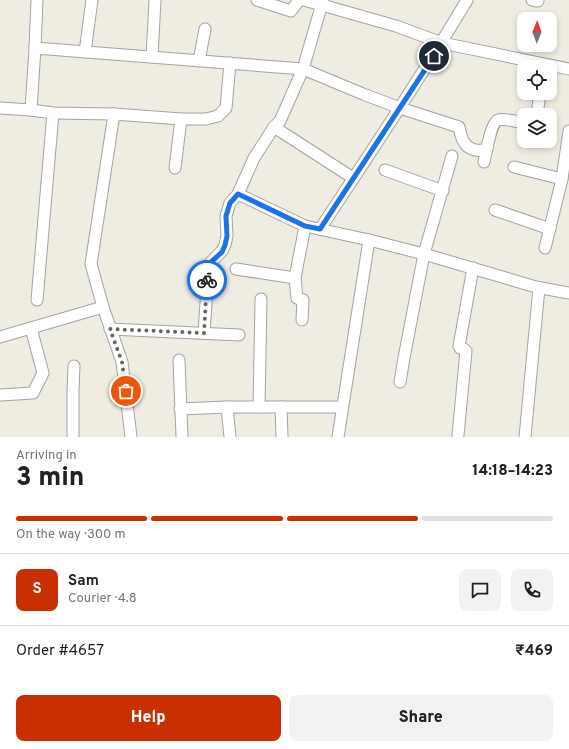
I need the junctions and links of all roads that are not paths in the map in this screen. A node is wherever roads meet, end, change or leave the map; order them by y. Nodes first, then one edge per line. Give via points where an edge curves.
1 (37, 0) edge
2 (92, 0) edge
3 (155, 0) edge
4 (257, 0) edge
5 (299, 0) edge
6 (304, 0) edge
7 (467, 0) edge
8 (322, 2) edge
9 (205, 29) dead end
10 (442, 43) junction
11 (35, 48) junction
12 (85, 52) junction
13 (152, 57) junction
14 (517, 60) edge
15 (199, 61) junction
16 (230, 63) junction
17 (557, 68) edge
18 (303, 69) junction
19 (569, 69) edge
20 (0, 108) edge
21 (400, 108) junction
22 (31, 110) junction
23 (53, 113) junction
24 (114, 114) junction
25 (181, 119) junction
26 (517, 122) edge
27 (274, 127) junction
28 (569, 131) edge
29 (487, 149) junction
30 (452, 156) dead end
31 (484, 162) dead end
32 (175, 168) dead end
33 (514, 168) dead end
34 (384, 170) dead end
35 (353, 178) junction
36 (562, 179) junction
37 (443, 191) junction
38 (238, 194) junction
39 (495, 210) dead end
40 (305, 226) junction
41 (320, 229) junction
42 (550, 229) junction
43 (369, 240) junction
44 (545, 248) dead end
45 (424, 254) junction
46 (473, 268) junction
47 (236, 269) dead end
48 (295, 278) junction
49 (539, 288) junction
50 (569, 293) edge
51 (261, 299) dead end
52 (37, 300) dead end
53 (103, 307) junction
54 (302, 320) dead end
55 (31, 328) junction
56 (110, 329) junction
57 (204, 333) junction
58 (239, 335) dead end
59 (0, 337) edge
60 (178, 360) dead end
61 (74, 366) dead end
62 (400, 382) dead end
63 (0, 395) edge
64 (259, 407) junction
65 (281, 407) junction
66 (342, 407) junction
67 (227, 408) junction
68 (180, 409) junction
69 (458, 435) dead end
70 (73, 437) edge
71 (131, 437) edge
72 (182, 437) edge
73 (230, 437) edge
74 (282, 437) edge
75 (338, 437) edge
76 (525, 437) edge

1 - 11 street
2 - 12 street
3 - 13 street
4 - 5 street via 291,11
6 - 8 street
7 - 10 street
8 - 10 street
8 - 18 street
9 - 15 street
10 - 14 street
10 - 21 street
11 - 12 street
11 - 22 street
12 - 13 street
13 - 15 street
15 - 16 street
16 - 18 street
16 - 25 street via 226,108 218,116 206,119
17 - 19 street
18 - 21 street
18 - 27 street via 280,121
20 - 22 street
21 - 29 street via 458,127 464,143 470,148 481,151
21 - 35 street
22 - 23 street
23 - 24 street
23 - 52 street
24 - 25 street
24 - 53 street via 91,264
25 - 32 street
26 - 29 street via 495,122
27 - 35 street
27 - 38 street via 254,158
28 - 36 street
29 - 31 street
30 - 37 street
33 - 36 street
34 - 37 street
35 - 41 street
36 - 42 street
37 - 45 street
38 - 40 street
38 - 57 street via 230,203 226,216 225,245 222,252 210,263
39 - 42 street
40 - 41 street
40 - 48 street
41 - 43 street
42 - 44 street
43 - 45 street
43 - 66 street
45 - 46 street
45 - 62 street
46 - 49 street
46 - 69 street via 459,346 466,351
47 - 48 street
48 - 54 street via 296,298 302,300
49 - 50 street
49 - 76 street
51 - 64 street
53 - 55 street
53 - 56 street
55 - 59 street
55 - 63 street via 43,373 33,393
56 - 57 street
56 - 71 street via 122,362
57 - 58 street
60 - 68 street
61 - 70 street
64 - 65 street
64 - 67 street
65 - 66 street
65 - 74 street
66 - 75 street
67 - 68 street
67 - 73 street
68 - 72 street

